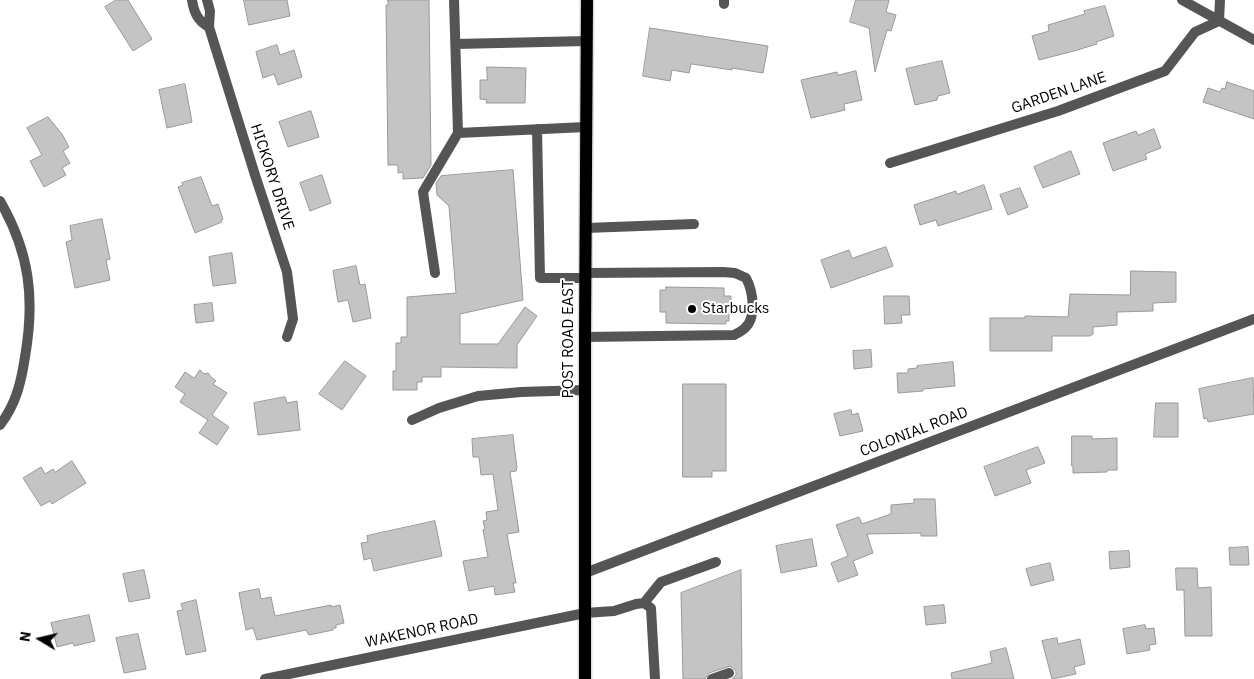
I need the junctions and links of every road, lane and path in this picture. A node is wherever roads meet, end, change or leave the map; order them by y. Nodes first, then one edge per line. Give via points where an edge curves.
1 (192, 0) edge
2 (207, 0) edge
3 (454, 0) edge
4 (587, 0) edge
5 (1182, 0) edge
6 (1220, 0) edge
7 (1218, 21) junction
8 (209, 27) junction
9 (587, 40) junction
10 (1254, 40) edge
11 (456, 44) junction
12 (586, 127) junction
13 (538, 129) junction
14 (458, 134) junction
15 (890, 164) dead end
16 (0, 201) edge
17 (694, 224) dead end
18 (586, 228) junction
19 (435, 273) dead end
20 (585, 275) junction
21 (1254, 319) edge
22 (585, 337) junction
23 (287, 338) dead end
24 (584, 390) junction
25 (412, 420) dead end
26 (0, 425) edge
27 (716, 562) dead end
28 (585, 573) junction
29 (644, 603) junction
30 (585, 613) junction
31 (729, 673) dead end
32 (265, 679) edge
33 (585, 679) edge
34 (655, 679) edge
35 (712, 679) edge

1 - 8 street, HICKORY DRIVE via 200,22
2 - 8 street, HICKORY DRIVE
3 - 11 street
4 - 9 main road, POST ROAD EAST
5 - 7 street
6 - 7 street
7 - 10 street
7 - 15 street, GARDEN LANE via 1195,32 1165,71 1058,111
8 - 23 street, HICKORY DRIVE via 287,272 293,319
9 - 11 street
9 - 12 main road, POST ROAD EAST
11 - 14 street
12 - 13 street
12 - 18 main road, POST ROAD EAST
13 - 14 street
13 - 20 street via 540,278
14 - 19 street via 423,192
16 - 26 street via 25,259 31,299 21,382 17,397
17 - 18 street
18 - 20 main road, POST ROAD EAST
20 - 22 main road, POST ROAD EAST
20 - 22 street via 723,272 746,278 752,297 751,317 744,329 734,335
21 - 28 street, COLONIAL ROAD
22 - 24 main road, POST ROAD EAST
24 - 25 street via 478,396
24 - 28 main road, POST ROAD EAST
27 - 29 street via 660,582
28 - 30 main road, POST ROAD EAST
29 - 30 street, WAKENOR ROAD via 614,611
29 - 34 street via 651,608
30 - 32 street, WAKENOR ROAD
30 - 33 main road, POST ROAD EAST
31 - 35 street

